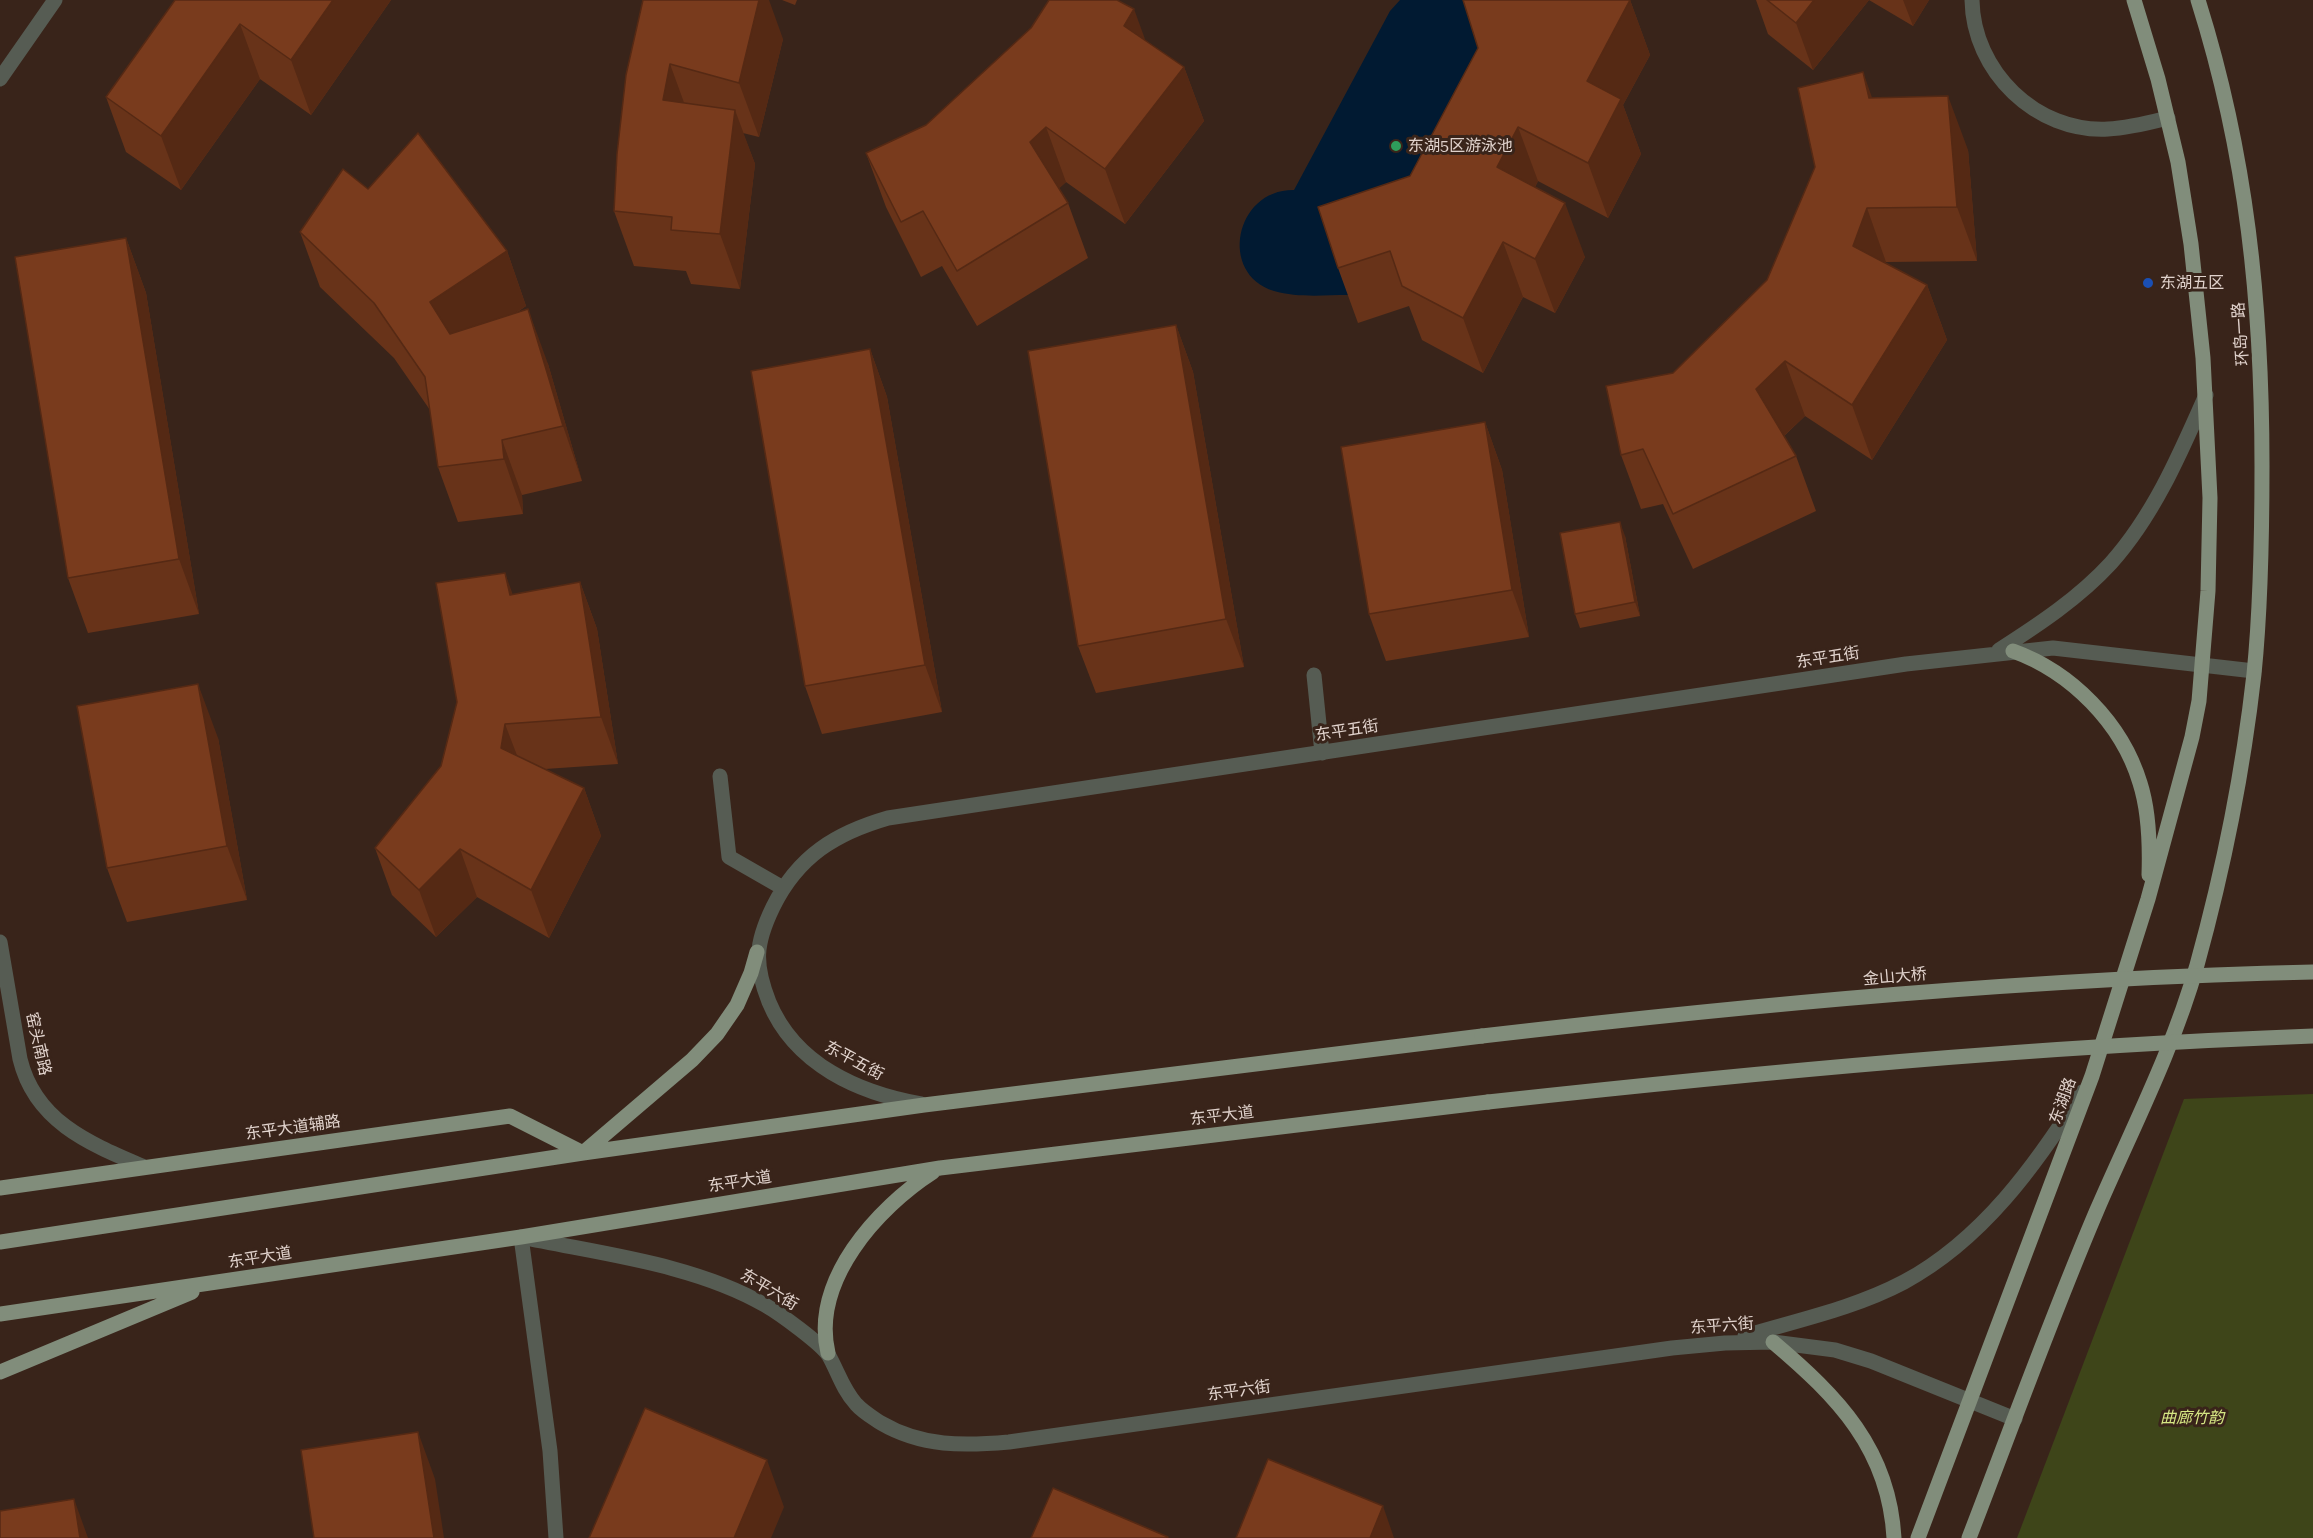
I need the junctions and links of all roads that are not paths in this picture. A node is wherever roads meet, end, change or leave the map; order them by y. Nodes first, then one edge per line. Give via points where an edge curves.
1 (55, 0) edge
2 (1972, 0) edge
3 (2134, 0) edge
4 (2198, 0) edge
5 (0, 79) edge
6 (2168, 118) junction
7 (2206, 396) junction
8 (2013, 651) junction
9 (1994, 653) junction
10 (2203, 664) junction
11 (2254, 671) junction
12 (1314, 675) dead end
13 (1323, 753) junction
14 (720, 776) dead end
15 (783, 888) junction
16 (2148, 899) junction
17 (0, 942) edge
18 (757, 952) junction
19 (2313, 972) edge
20 (2313, 1036) edge
21 (2092, 1076) junction
22 (924, 1105) junction
23 (582, 1153) junction
24 (142, 1166) junction
25 (940, 1168) junction
26 (0, 1188) edge
27 (521, 1237) junction
28 (0, 1242) edge
29 (214, 1283) junction
30 (0, 1314) edge
31 (1773, 1342) junction
32 (1725, 1343) junction
33 (828, 1353) junction
34 (0, 1372) edge
35 (1970, 1402) junction
36 (2015, 1419) junction
37 (556, 1538) edge
38 (1894, 1538) edge
39 (1918, 1538) edge
40 (1969, 1538) edge

1 - 5 street
2 - 6 street via 1976,34 1985,53 2012,93 2032,108 2068,124 2107,130
3 - 6 main road
4 - 11 main road, 环岛一路 via 2236,146 2257,307 2262,510
6 - 7 main road via 2189,233
7 - 9 street via 2162,489 2111,562 2072,599
7 - 10 main road via 2210,498
8 - 9 street, 东平五街
8 - 10 street, 东平五街 via 2068,649
8 - 16 main road via 2049,666 2066,680 2096,707 2123,743 2141,785 2146,810
9 - 13 street, 东平五街
10 - 11 street, 东平五街
10 - 16 main road, 东湖路 via 2192,737
11 - 36 main road via 2228,830 2194,975 2166,1055 2096,1214
12 - 13 street
13 - 15 street, 东平五街 via 888,818 854,828 829,842
14 - 15 street via 729,857
15 - 18 street, 东平五街
16 - 21 main road, 东湖路
17 - 24 street, 窑头南路 via 20,1059 36,1098 67,1128
18 - 22 street, 东平五街 via 772,1009 799,1049 844,1080 884,1096
18 - 23 main road via 737,1005 717,1034
19 - 22 main road, 金山大桥, bridge via 2021,984 1676,1014
20 - 25 main road, 东平大道, bridge via 2189,1041 1723,1076
21 - 32 street via 2012,1191 1942,1257 1903,1282 1860,1300
21 - 35 main road, 东湖路
22 - 23 main road
23 - 24 main road, 东平大道辅路 via 510,1116
23 - 28 main road
24 - 26 main road, 东平大道辅路
25 - 27 main road, 东平大道
25 - 33 main road via 885,1209 852,1251 831,1299 826,1324
27 - 29 main road, 东平大道
27 - 33 street, 东平六街 via 690,1274 726,1286 767,1306
27 - 37 street via 550,1451
29 - 30 main road, 东平大道
29 - 34 main road
31 - 32 street, 东平六街
31 - 35 street, 东平六街 via 1851,1354
31 - 38 main road via 1830,1394 1861,1432 1886,1486
32 - 33 street, 东平六街 via 972,1445 922,1440 869,1415 851,1398
35 - 36 street, 东平六街
35 - 39 main road, 东湖路
36 - 40 main road

